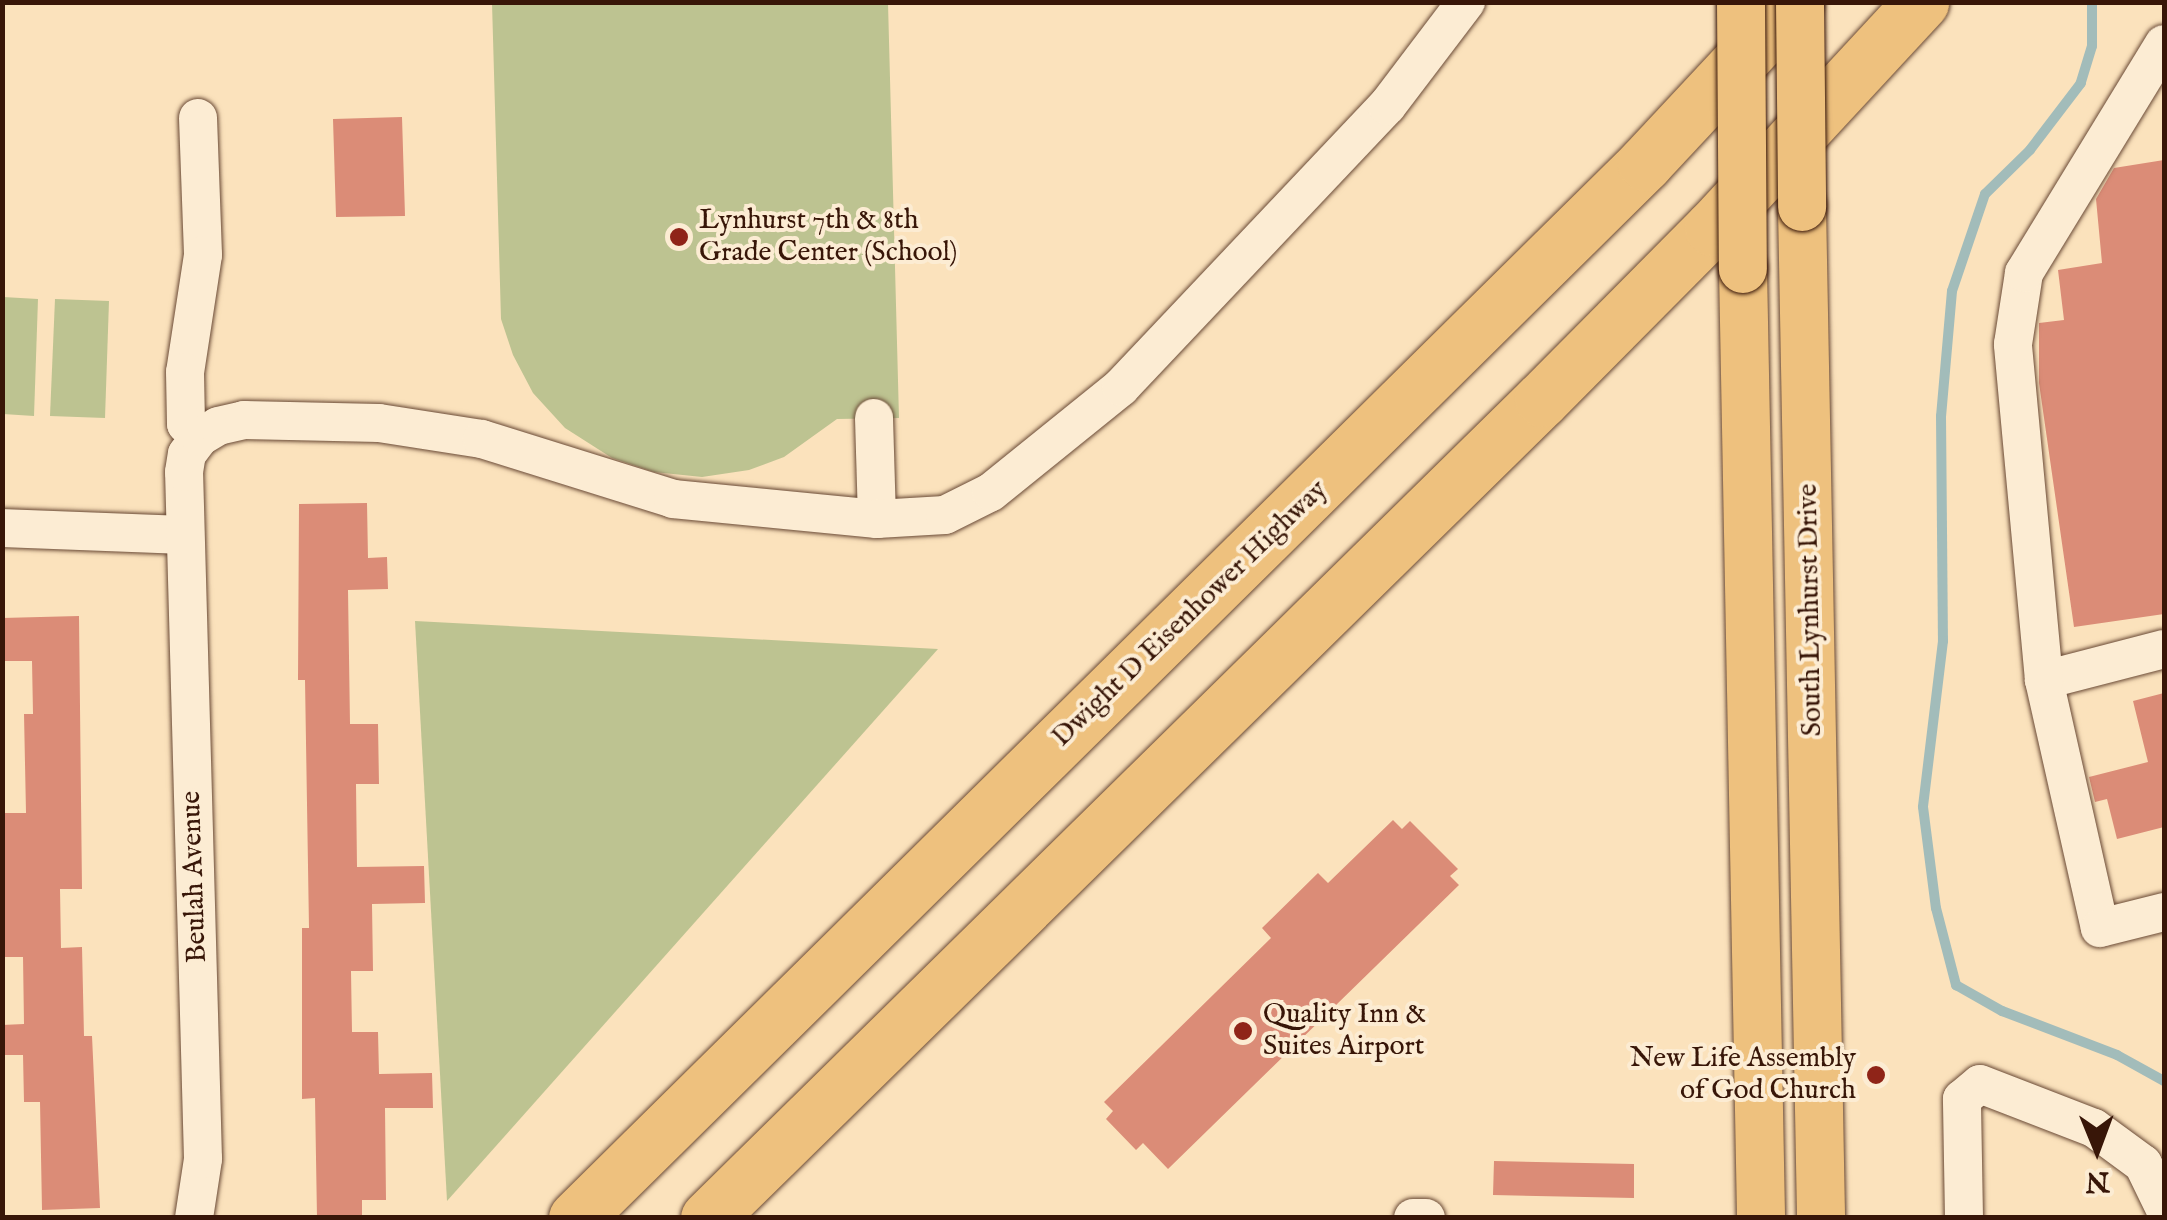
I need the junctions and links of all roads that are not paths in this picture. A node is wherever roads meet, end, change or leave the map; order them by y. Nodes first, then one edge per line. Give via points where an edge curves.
1 (1466, 2) edge
2 (1740, 2) edge
3 (1798, 2) edge
4 (1921, 2) edge
5 (2164, 44) edge
6 (198, 118) dead end
7 (874, 418) dead end
8 (200, 437) junction
9 (877, 518) junction
10 (2, 528) edge
11 (185, 535) junction
12 (2164, 649) edge
13 (2044, 680) junction
14 (2164, 912) edge
15 (2164, 1208) edge
16 (194, 1218) edge
17 (576, 1218) edge
18 (708, 1218) edge
19 (1414, 1218) edge
20 (1426, 1218) edge
21 (1761, 1218) edge
22 (1822, 1218) edge
23 (1964, 1218) edge

1 - 9 street via 1386,106 1088,418 969,504 945,515
2 - 21 main road, bridge
3 - 17 highway, Dwight D Eisenhower Highway via 1631,177
3 - 22 main road, South Lynhurst Drive, bridge
4 - 18 highway via 1712,228
5 - 13 street via 2024,273 2013,344
6 - 8 street via 203,255 185,372 186,424
7 - 9 street
8 - 9 street via 244,420 379,423 482,439 660,497
8 - 11 street, Beulah Avenue via 184,472
10 - 11 street
11 - 16 street, Beulah Avenue via 203,1159
12 - 13 street
13 - 14 street via 2100,928
15 - 23 street via 2143,1164 2094,1128 1980,1084 1962,1099
19 - 20 street

